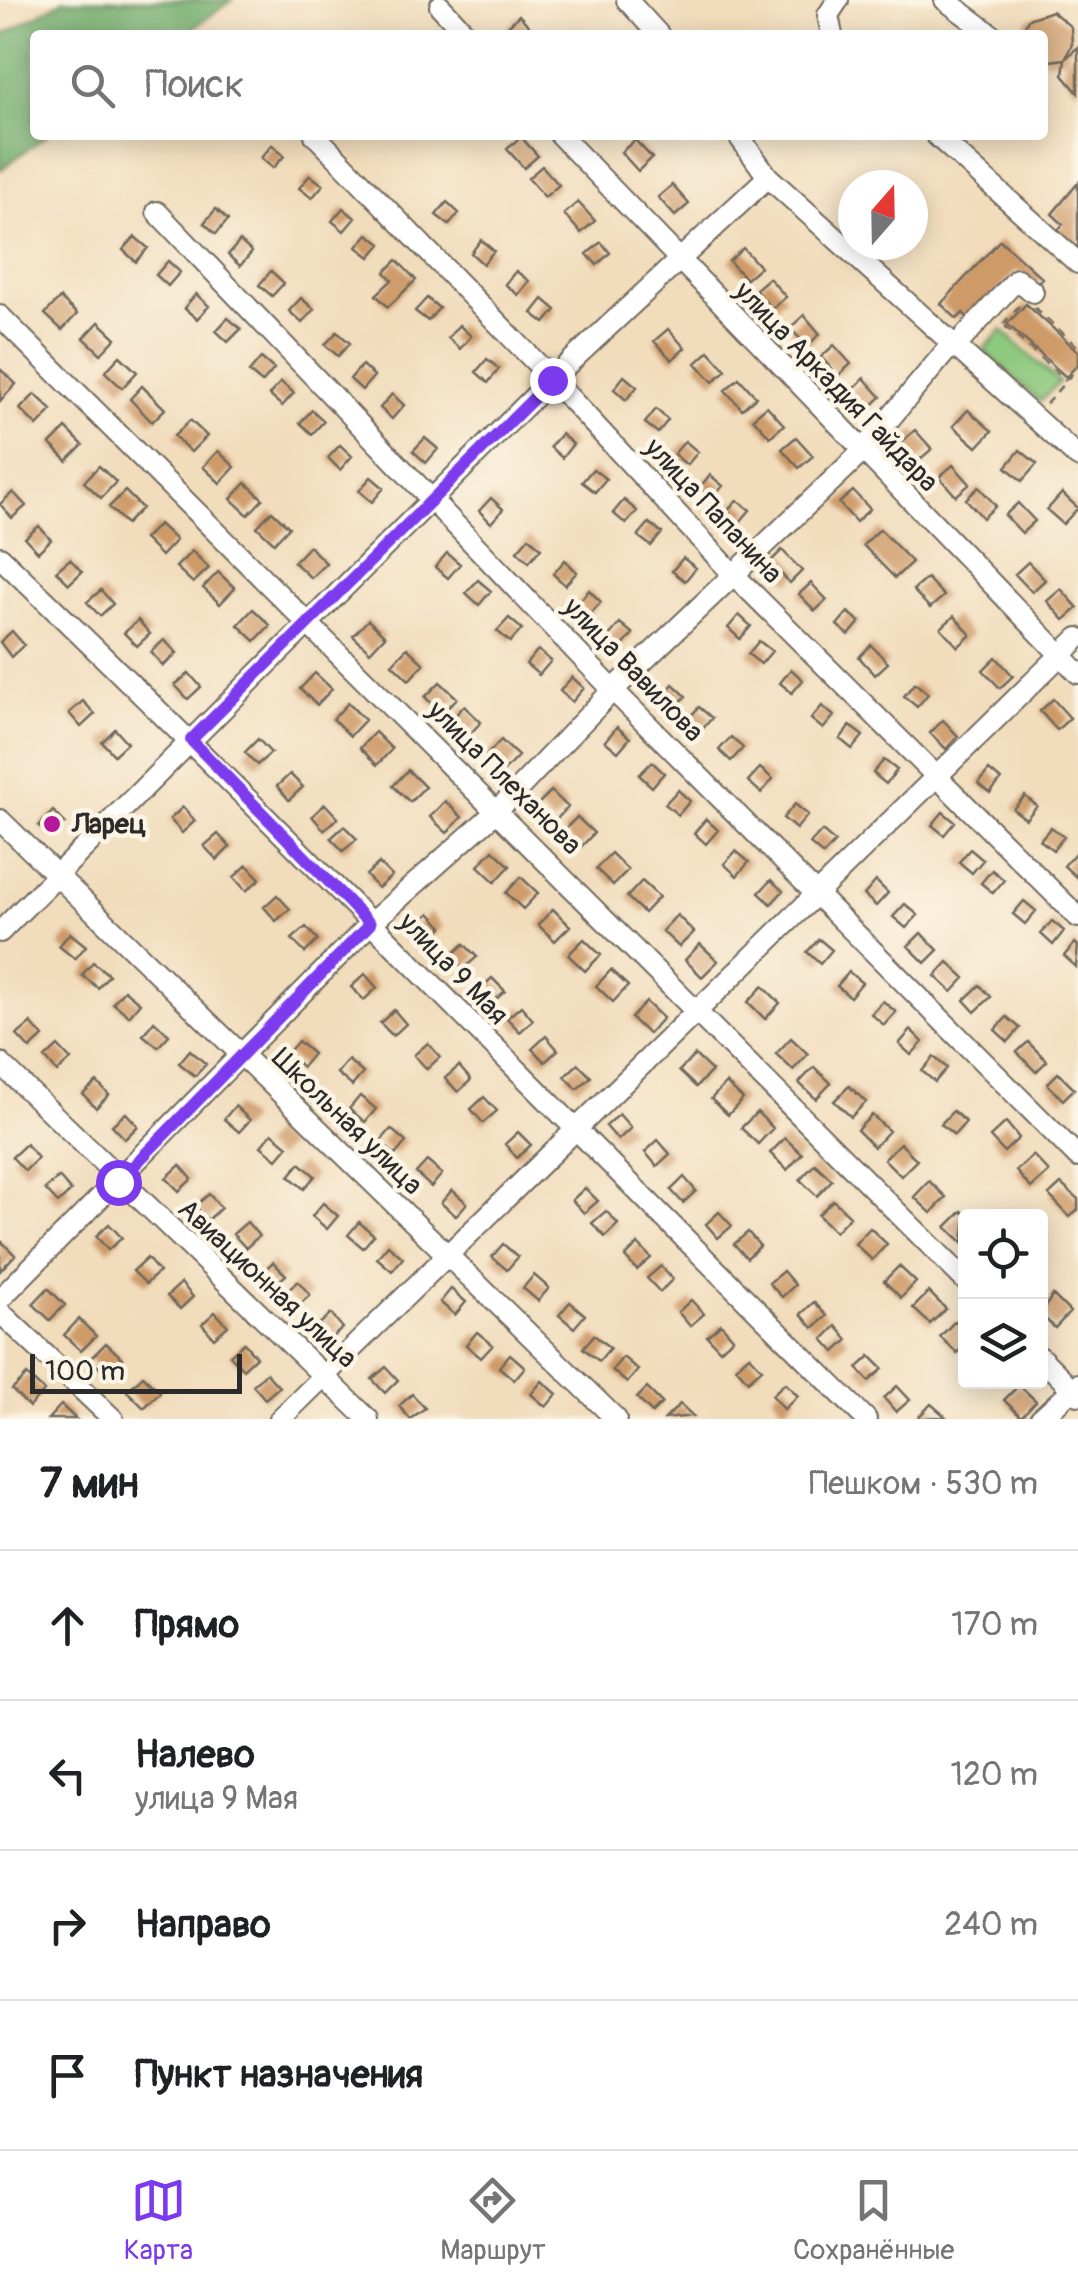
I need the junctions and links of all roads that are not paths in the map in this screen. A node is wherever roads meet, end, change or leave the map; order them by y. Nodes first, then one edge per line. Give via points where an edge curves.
1 (627, 0) edge
2 (838, 0) edge
3 (945, 0) edge
4 (440, 6) dead end
5 (462, 30) edge
6 (654, 30) edge
7 (831, 30) edge
8 (985, 30) edge
9 (320, 140) edge
10 (565, 140) edge
11 (742, 140) edge
12 (942, 140) edge
13 (768, 177) junction
14 (157, 212) dead end
15 (678, 263) junction
16 (1078, 263) edge
17 (1033, 292) dead end
18 (4, 324) edge
19 (953, 346) junction
20 (552, 380) junction
21 (861, 453) junction
22 (1078, 457) edge
23 (432, 502) junction
24 (0, 556) edge
25 (732, 574) junction
26 (310, 624) junction
27 (1078, 638) edge
28 (1058, 658) junction
29 (1078, 673) edge
30 (613, 690) junction
31 (191, 740) junction
32 (937, 778) junction
33 (498, 810) junction
34 (0, 820) edge
35 (57, 875) junction
36 (814, 893) junction
37 (1078, 916) edge
38 (370, 924) junction
39 (0, 932) edge
40 (700, 1012) junction
41 (238, 1055) junction
42 (0, 1063) edge
43 (575, 1132) junction
44 (1078, 1157) edge
45 (118, 1182) junction
46 (448, 1257) junction
47 (958, 1274) edge
48 (0, 1299) edge
49 (0, 1312) edge
50 (1048, 1364) edge
51 (324, 1375) junction
52 (1076, 1389) edge
53 (113, 1419) edge
54 (280, 1419) edge
55 (368, 1419) edge
56 (616, 1419) edge
57 (866, 1419) edge
58 (1040, 1419) edge

1 - 6 street
2 - 7 street via 828,16
3 - 8 street
4 - 5 street
9 - 20 street, улица Папанина
10 - 15 street, улица Аркадия Гайдара
11 - 13 street
12 - 16 street
13 - 15 street
13 - 19 street
14 - 23 street, улица Вавилова
15 - 20 street
15 - 21 street, улица Аркадия Гайдара
17 - 19 street via 1017,279
18 - 26 street, улица Плеханова
19 - 21 street
19 - 22 street
20 - 23 street
20 - 25 street, улица Папанина
21 - 25 street
21 - 28 street, улица Аркадия Гайдара
23 - 26 street
23 - 30 street, улица Вавилова
24 - 31 street, улица 9 Мая
25 - 30 street
25 - 32 street, улица Папанина
26 - 31 street
26 - 33 street, улица Плеханова
27 - 28 street
28 - 29 street, улица Аркадия Гайдара
28 - 32 street
30 - 33 street
30 - 36 street, улица Вавилова
31 - 35 street
31 - 38 street, улица 9 Мая
32 - 36 street
32 - 37 street, улица Папанина
33 - 38 street
33 - 40 street, улица Плеханова
34 - 35 street, Школьная улица
35 - 39 street
35 - 41 street, Школьная улица
36 - 40 street
36 - 44 street, улица Вавилова
38 - 41 street
38 - 43 street, улица 9 Мая
40 - 43 street
40 - 47 street, улица Плеханова
41 - 45 street
41 - 46 street, Школьная улица
42 - 45 street, Авиационная улица
43 - 46 street
43 - 57 street, улица 9 Мая
45 - 48 street
45 - 51 street, Авиационная улица
46 - 51 street
46 - 56 street, Школьная улица
49 - 53 street
50 - 52 street
51 - 54 street
51 - 55 street, Авиационная улица
52 - 58 street

